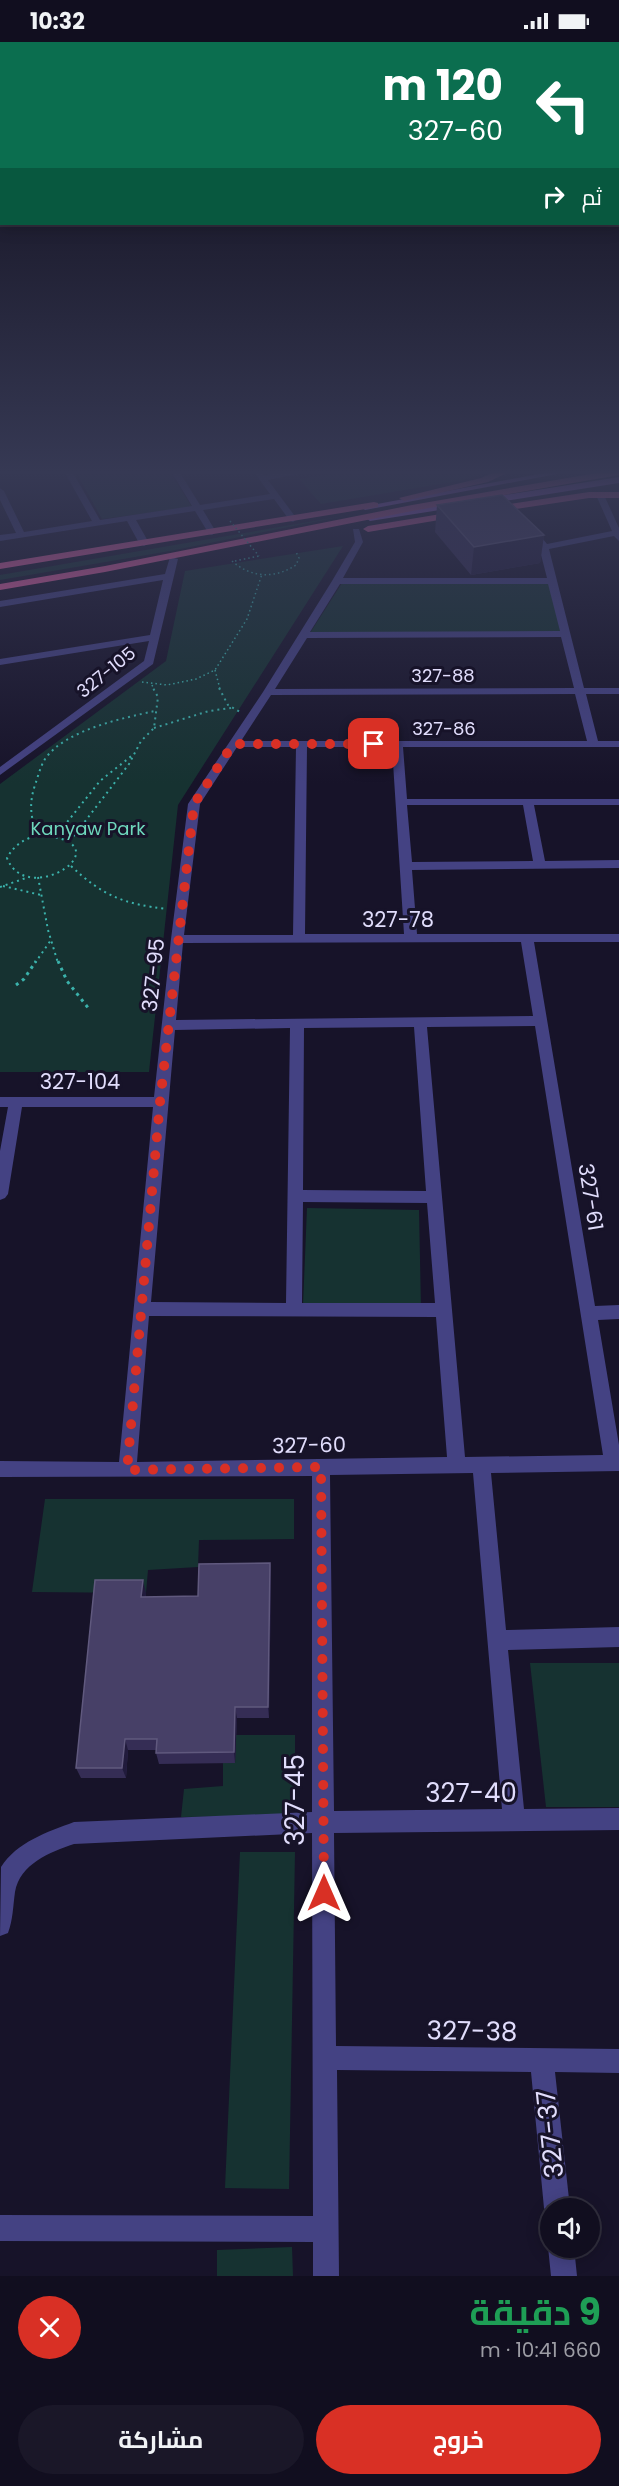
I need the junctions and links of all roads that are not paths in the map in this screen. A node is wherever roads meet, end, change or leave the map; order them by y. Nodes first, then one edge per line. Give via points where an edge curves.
1 (69, 575) edge
2 (340, 575) edge
3 (551, 575) edge
4 (170, 576) joint
5 (337, 581) junction
6 (552, 581) junction
7 (0, 587) edge
8 (0, 604) edge
9 (565, 634) junction
10 (303, 635) junction
11 (155, 637) junction
12 (0, 662) edge
13 (619, 691) edge
14 (268, 692) junction
15 (580, 692) junction
16 (233, 744) junction
17 (302, 744) junction
18 (397, 744) junction
19 (593, 744) junction
20 (619, 744) edge
21 (0, 772) edge
22 (402, 802) junction
23 (528, 802) junction
24 (619, 802) edge
25 (619, 864) edge
26 (540, 865) junction
27 (406, 866) junction
28 (411, 938) junction
29 (527, 938) junction
30 (619, 938) edge
31 (177, 939) junction
32 (299, 939) junction
33 (540, 1021) junction
34 (420, 1022) junction
35 (297, 1023) junction
36 (169, 1025) junction
37 (0, 1102) edge
38 (16, 1102) junction
39 (160, 1102) junction
40 (0, 1194) edge
41 (295, 1196) junction
42 (435, 1197) junction
43 (142, 1309) junction
44 (294, 1309) junction
45 (444, 1310) junction
46 (619, 1312) edge
47 (588, 1313) junction
48 (616, 1463) edge
49 (457, 1465) junction
50 (481, 1465) junction
51 (321, 1467) junction
52 (0, 1468) edge
53 (127, 1470) junction
54 (619, 1637) edge
55 (497, 1640) junction
56 (619, 1819) edge
57 (514, 1820) junction
58 (323, 1821) junction
59 (0, 1925) edge
60 (325, 2058) junction
61 (542, 2060) junction
62 (619, 2061) edge
63 (556, 2198) edge
64 (0, 2228) edge
65 (326, 2229) junction
66 (562, 2258) edge
67 (326, 2276) edge
68 (564, 2276) edge

1 - 7 highway
2 - 5 street, 327-95
3 - 6 street
4 - 8 street
4 - 11 street, 327-105
5 - 6 street
5 - 10 street, 327-95
6 - 9 street
9 - 10 street
9 - 15 street
10 - 14 street, 327-95
11 - 12 street
11 - 21 street, 327-105 via 149,662
13 - 15 street, 327-88
14 - 15 street, 327-88
14 - 16 street, 327-95
15 - 19 street
16 - 17 street, 327-86
16 - 31 street, 327-95 via 194,804
17 - 18 street, 327-86
17 - 32 street
18 - 19 street, 327-86
18 - 22 street
19 - 20 street, 327-86
22 - 23 street
22 - 27 street
23 - 24 street
23 - 26 street
25 - 26 street
26 - 27 street
27 - 28 street
28 - 29 street, 327-78
28 - 32 street, 327-78
29 - 30 street, 327-78
29 - 33 street, 327-61
31 - 32 street, 327-78
31 - 36 street, 327-95
33 - 34 street
33 - 47 street, 327-61
34 - 35 street
34 - 42 street
35 - 36 street
35 - 41 street
36 - 39 street, 327-95
37 - 38 street, 327-104
38 - 39 street, 327-104
38 - 40 street
39 - 43 street, 327-95
41 - 42 street
41 - 44 street
42 - 45 street
43 - 44 street
43 - 53 street, 327-95
44 - 45 street
45 - 49 street
46 - 47 street
47 - 48 street, 327-61
48 - 50 street, 327-60
49 - 50 street, 327-60
49 - 51 street, 327-60
50 - 55 street
51 - 53 street, 327-60
51 - 58 street, 327-45
52 - 53 street, 327-60
54 - 55 street
55 - 57 street
56 - 57 street, 327-40
57 - 58 street, 327-40
58 - 59 street, 327-40 via 74,1833 23,1858 8,1875
58 - 60 street, 327-45
60 - 61 street, 327-38
60 - 65 street, 327-45
61 - 62 street, 327-38
61 - 63 street, 327-37
64 - 65 street
65 - 67 street, 327-45
66 - 68 street

